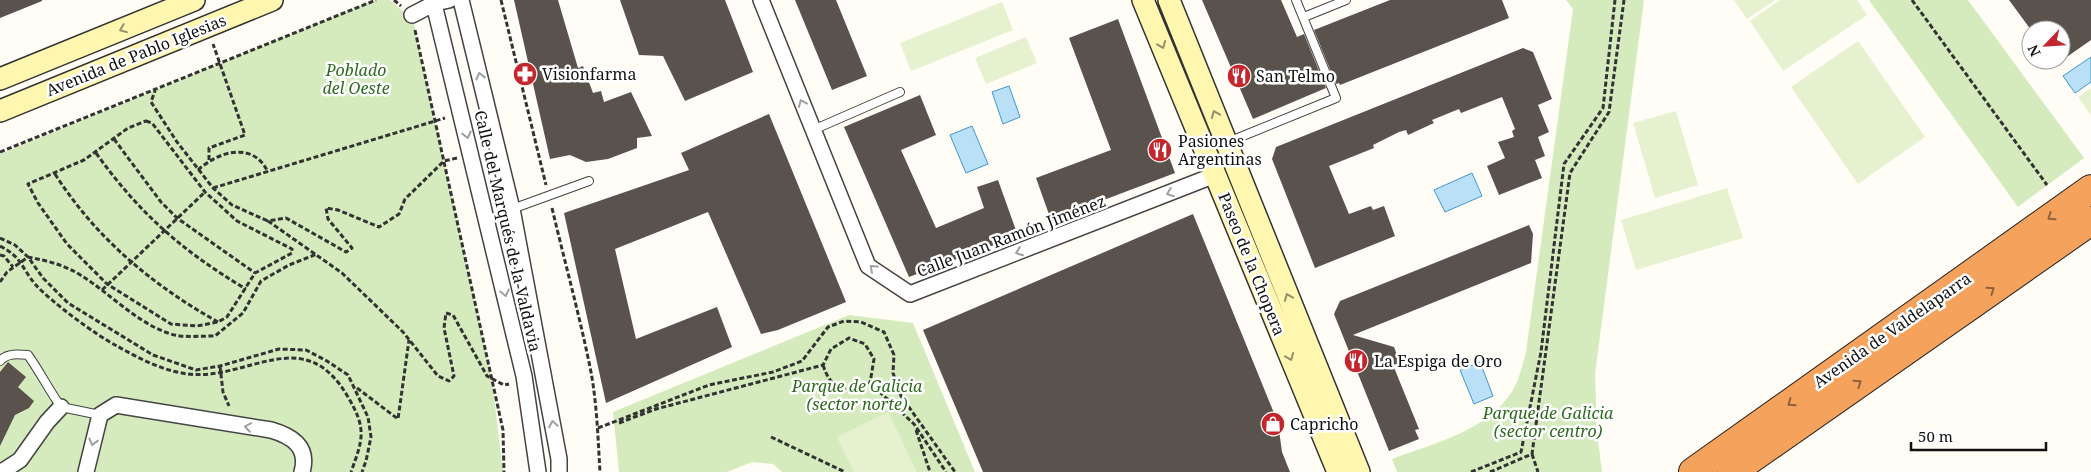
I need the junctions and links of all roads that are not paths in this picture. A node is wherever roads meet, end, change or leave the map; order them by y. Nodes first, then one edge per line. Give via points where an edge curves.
1 (194, 0) edge
2 (272, 0) edge
3 (461, 0) edge
4 (761, 0) edge
5 (1143, 0) edge
6 (1169, 0) edge
7 (1296, 0) edge
8 (1346, 0) edge
9 (439, 1) edge
10 (166, 5) edge
11 (412, 15) road end
12 (1304, 17) junction
13 (0, 79) edge
14 (900, 92) dead end
15 (0, 111) edge
16 (813, 130) junction
17 (1226, 143) junction
18 (1215, 175) junction
19 (589, 181) dead end
20 (2091, 189) edge
21 (512, 209) junction
22 (2091, 220) edge
23 (0, 361) edge
24 (61, 407) junction
25 (100, 414) junction
26 (0, 471) edge
27 (86, 472) edge
28 (302, 472) edge
29 (538, 472) edge
30 (559, 472) edge
31 (1338, 472) edge
32 (1359, 472) edge
33 (1693, 472) edge
34 (1732, 472) edge

1 - 10 main road, Avenida de Pablo Iglesias
2 - 15 main road, Avenida de Pablo Iglesias
21 -> 3 street, Calle del Marqués de la Valdavia
16 -> 4 street, Calle Juan Ramón Jiménez
5 -> 18 main road, Paseo de la Chopera
17 -> 6 main road, Paseo de la Chopera
7 - 12 lane
8 - 12 lane
9 - 11 street
9 -> 29 street, Calle del Marqués de la Valdavia via 462,113 526,382
10 -> 13 main road, Avenida de Pablo Iglesias
12 - 17 lane via 1336,98
14 - 16 lane
18 -> 16 street, Calle Juan Ramón Jiménez via 910,294 868,266
32 -> 17 main road, Paseo de la Chopera
18 -> 31 main road, Paseo de la Chopera
19 - 21 lane
20 -> 33 highway, Avenida de Valdelaparra
30 -> 21 street, Calle del Marqués de la Valdavia via 546,383
34 -> 22 highway, Avenida de Valdelaparra
23 - 24 lane via 13,354 28,355
24 - 25 lane
24 - 26 street via 20,460
25 -> 27 street
28 -> 25 street via 303,453 290,430 230,424 116,405

